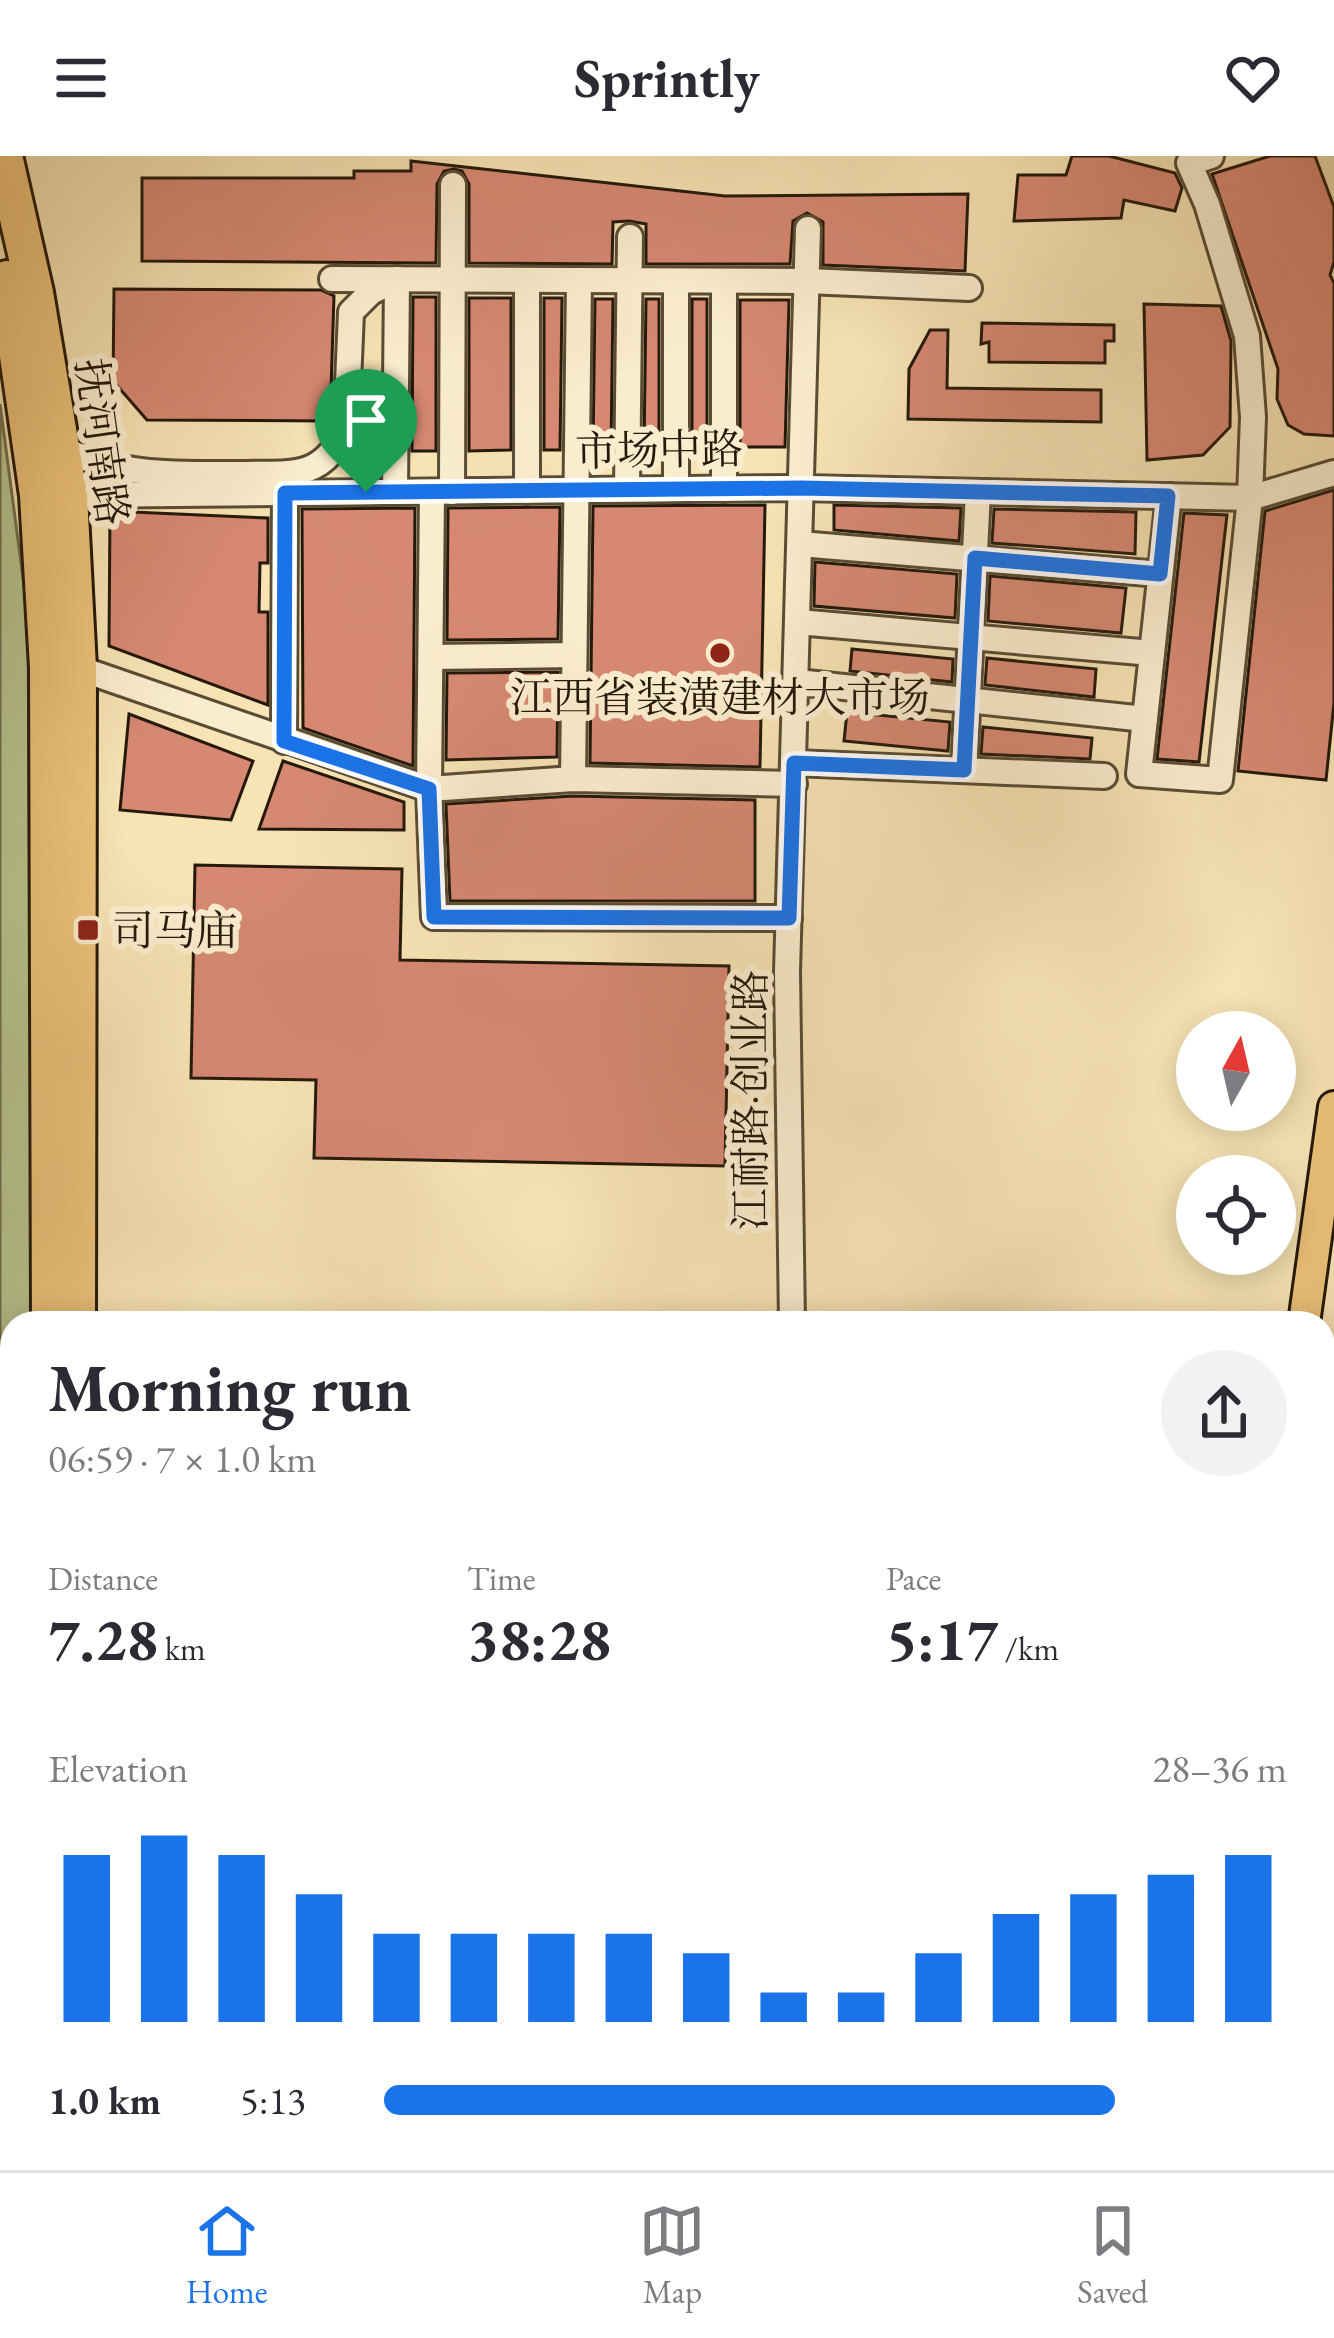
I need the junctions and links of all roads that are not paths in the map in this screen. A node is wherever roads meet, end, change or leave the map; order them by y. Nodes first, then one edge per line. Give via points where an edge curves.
1 (4, 156) edge
2 (1211, 156) edge
3 (453, 185) dead end
4 (808, 229) dead end
5 (630, 237) dead end
6 (0, 245) edge
7 (332, 279) dead end
8 (398, 279) junction
9 (453, 280) junction
10 (526, 280) junction
11 (579, 280) junction
12 (630, 280) junction
13 (676, 280) junction
14 (724, 281) junction
15 (807, 281) junction
16 (969, 288) dead end
17 (23, 295) junction
18 (346, 430) junction
19 (61, 448) junction
20 (1334, 473) edge
21 (801, 488) junction
22 (676, 489) junction
23 (724, 489) junction
24 (576, 490) junction
25 (627, 490) junction
26 (526, 491) junction
27 (366, 492) junction
28 (395, 492) junction
29 (442, 492) junction
30 (978, 492) junction
31 (285, 493) junction
32 (69, 496) junction
33 (1168, 496) junction
34 (1250, 498) junction
35 (800, 544) junction
36 (975, 558) junction
37 (1160, 574) junction
38 (798, 622) junction
39 (971, 637) junction
40 (1152, 653) junction
41 (574, 655) junction
42 (430, 657) junction
43 (78, 668) junction
44 (796, 682) junction
45 (968, 700) junction
46 (1144, 719) junction
47 (284, 741) junction
48 (964, 770) junction
49 (794, 773) junction
50 (1104, 776) dead end
51 (573, 779) junction
52 (429, 789) junction
53 (789, 918) junction
54 (1334, 1107) edge
55 (1334, 1245) edge
56 (50, 1311) edge
57 (77, 1311) edge
58 (792, 1311) edge
59 (1306, 1311) edge
60 (1325, 1311) edge

1 - 17 highway
2 - 34 street via 1189,163 1247,336
3 - 9 street
4 - 15 street, 江耐路·创业路
5 - 12 street
6 - 17 highway
7 - 8 street
8 - 9 street
8 - 18 street via 351,313
8 - 28 street
9 - 10 street
9 - 29 street
10 - 11 street
10 - 26 street
11 - 12 street
11 - 24 street
12 - 13 street
12 - 25 street
13 - 14 street
13 - 22 street
14 - 15 street
14 - 23 street
15 - 16 street
15 - 21 street, 江耐路·创业路
17 - 19 highway, 抚河南路
17 - 56 highway, 抚河南路 via 48,667
18 - 19 street via 330,455 281,473 152,474
18 - 27 street via 368,430
19 - 32 highway, 抚河南路
20 - 34 street, 市场中路
21 - 23 street, 市场中路
21 - 30 street, 市场中路
21 - 35 street, 江耐路·创业路
22 - 23 street, 市场中路
22 - 25 street, 市场中路
24 - 25 street, 市场中路
24 - 26 street, 市场中路
24 - 41 street
26 - 29 street, 市场中路
27 - 28 street, 市场中路
27 - 31 street, 市场中路
28 - 29 street, 市场中路
29 - 42 street
30 - 33 street, 市场中路
30 - 36 street
31 - 32 street, 市场中路
31 - 47 street
32 - 43 highway, 抚河南路
33 - 34 street, 市场中路
33 - 37 street
34 - 46 street via 1220,780 1139,774
35 - 36 street
35 - 38 street, 江耐路·创业路
36 - 37 street
36 - 39 street
37 - 40 street
38 - 39 street
38 - 44 street, 江耐路·创业路
39 - 40 street
39 - 45 street
40 - 46 street
41 - 42 street
41 - 51 street
42 - 52 street
43 - 47 street
43 - 57 highway, 抚河南路
44 - 45 street
44 - 49 street, 江耐路·创业路
45 - 46 street
45 - 48 street
47 - 52 street
48 - 49 street
48 - 50 street
49 - 51 street
49 - 53 street, 江耐路·创业路
51 - 52 street
52 - 53 street via 434,917
53 - 58 street, 江耐路·创业路
54 - 59 main road
55 - 60 main road

